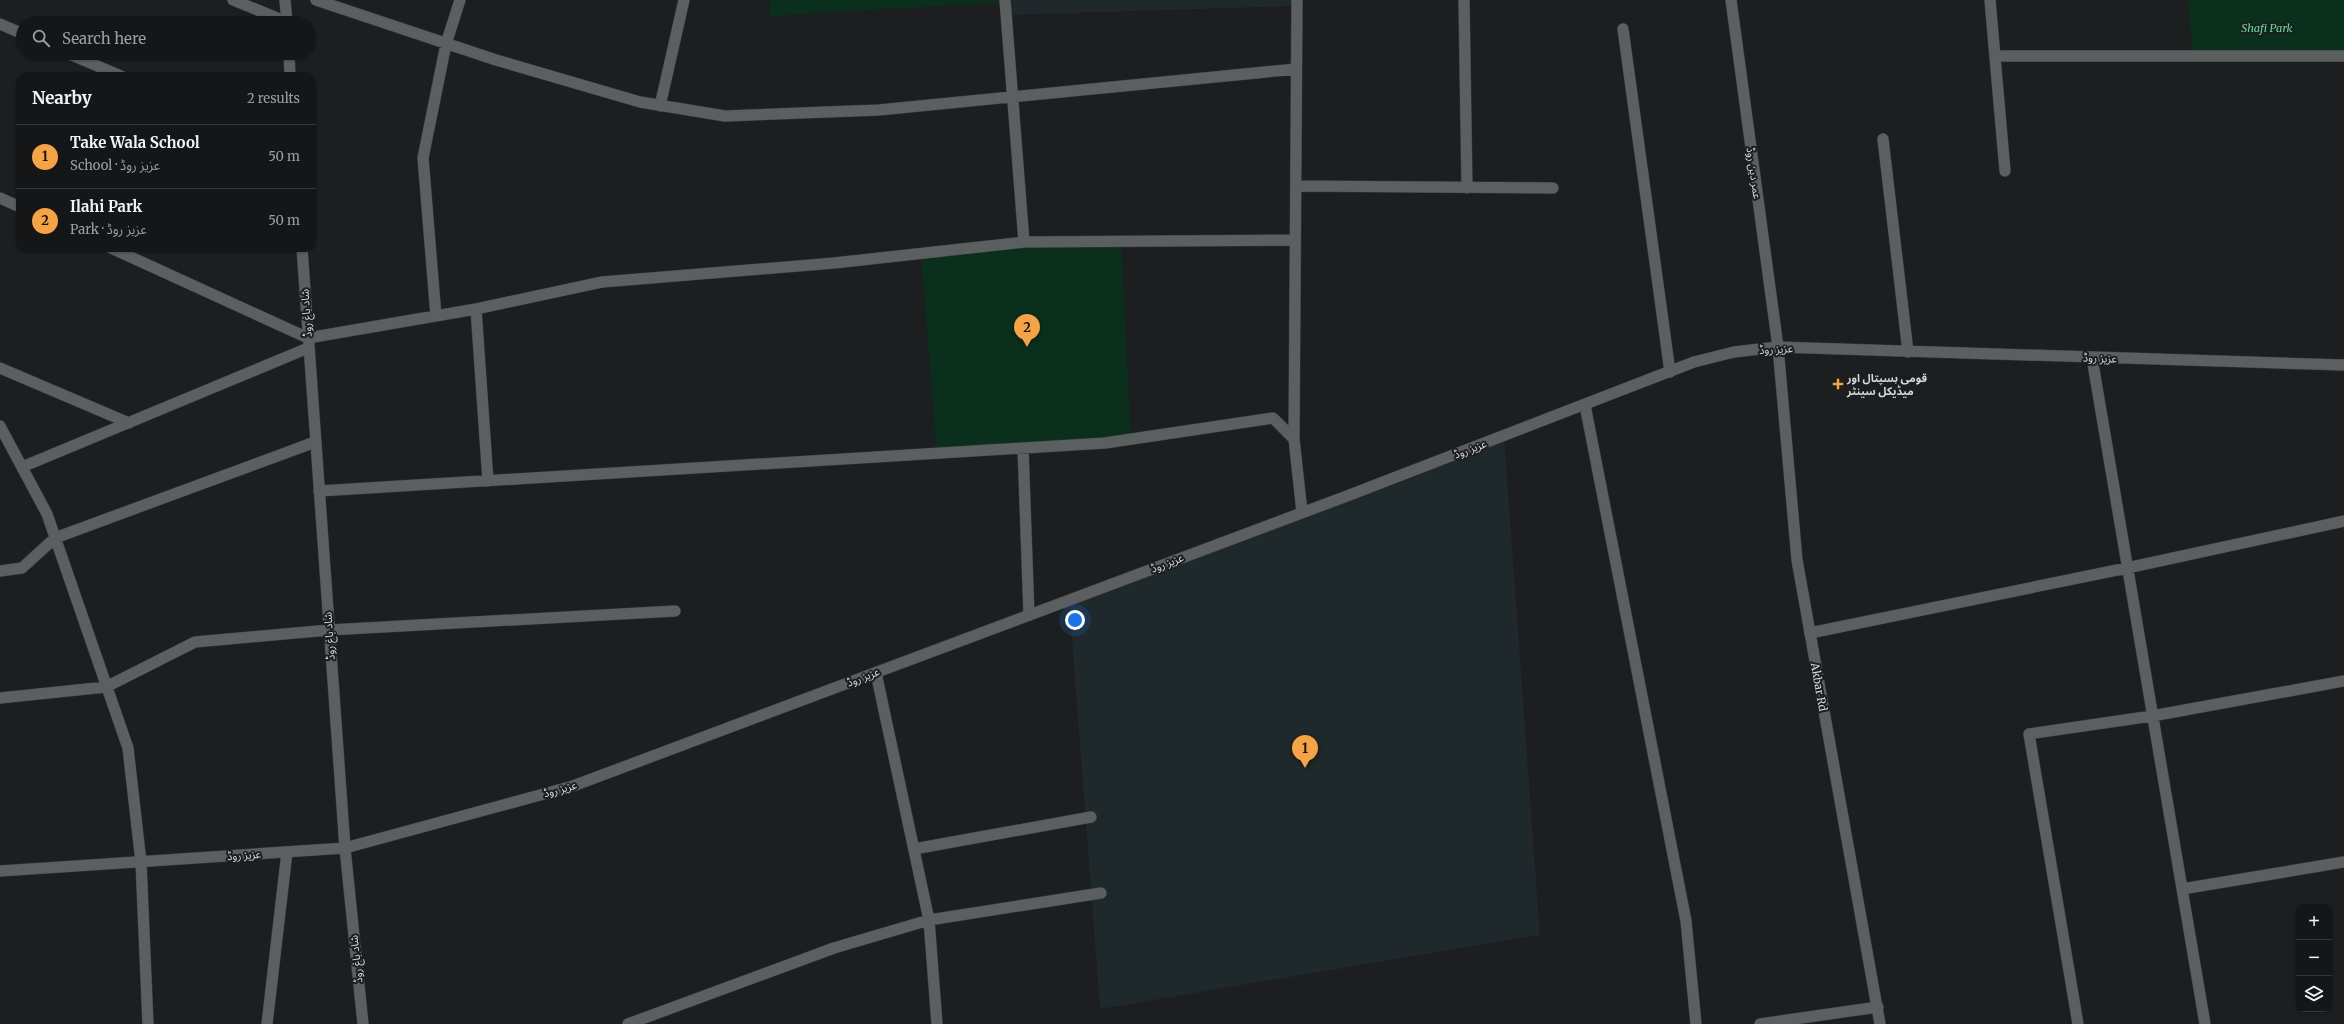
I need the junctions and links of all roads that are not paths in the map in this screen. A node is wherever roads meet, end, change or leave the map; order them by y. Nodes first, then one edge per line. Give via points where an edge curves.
1 (233, 0) edge
2 (285, 0) edge
3 (316, 0) edge
4 (460, 0) edge
5 (684, 0) edge
6 (1005, 0) edge
7 (1297, 0) edge
8 (1464, 0) edge
9 (1731, 0) edge
10 (1990, 0) edge
11 (271, 16) edge
12 (286, 16) edge
13 (0, 24) edge
14 (1623, 29) dead end
15 (16, 31) edge
16 (446, 44) junction
17 (1995, 56) junction
18 (2344, 56) edge
19 (83, 60) edge
20 (289, 60) edge
21 (1296, 69) junction
22 (112, 72) edge
23 (290, 72) edge
24 (1013, 97) junction
25 (660, 106) junction
26 (1883, 139) dead end
27 (2005, 171) dead end
28 (1296, 186) junction
29 (1467, 188) junction
30 (1553, 188) dead end
31 (0, 198) edge
32 (16, 205) edge
33 (1295, 240) junction
34 (1024, 242) junction
35 (119, 252) edge
36 (302, 252) edge
37 (476, 309) junction
38 (436, 316) junction
39 (308, 343) junction
40 (1778, 347) junction
41 (1908, 352) junction
42 (2092, 358) junction
43 (2344, 365) edge
44 (0, 368) edge
45 (1670, 372) junction
46 (1584, 405) junction
47 (129, 423) junction
48 (0, 426) edge
49 (1294, 439) junction
50 (315, 442) junction
51 (1023, 448) junction
52 (22, 467) junction
53 (488, 481) junction
54 (319, 491) junction
55 (1302, 512) junction
56 (2344, 521) edge
57 (55, 538) junction
58 (2127, 568) junction
59 (0, 570) edge
60 (675, 611) dead end
61 (1029, 615) junction
62 (329, 630) junction
63 (1810, 633) junction
64 (876, 673) junction
65 (2344, 681) edge
66 (106, 687) junction
67 (0, 698) edge
68 (2152, 716) junction
69 (1090, 817) dead end
70 (345, 848) junction
71 (914, 849) junction
72 (287, 852) junction
73 (141, 862) junction
74 (2344, 862) edge
75 (0, 871) edge
76 (2182, 889) junction
77 (1101, 893) dead end
78 (929, 920) junction
79 (1878, 1007) junction
80 (148, 1024) edge
81 (267, 1024) edge
82 (363, 1024) edge
83 (628, 1024) edge
84 (937, 1024) edge
85 (1696, 1024) edge
86 (1760, 1024) edge
87 (1880, 1024) edge
88 (2078, 1024) edge
89 (2205, 1024) edge

1 - 11 street
2 - 12 street
3 - 16 street
4 - 16 street
5 - 25 street
6 - 24 street
7 - 21 street
8 - 29 street
9 - 40 street, عمر دین روڈ
10 - 17 street
13 - 15 street
14 - 45 street
16 - 25 street via 625,98
16 - 38 street via 423,158
17 - 18 street
17 - 27 street
19 - 22 street
20 - 23 street
21 - 24 street
21 - 28 street
24 - 25 street via 879,110 725,116
24 - 34 street
26 - 41 street
28 - 29 street
28 - 33 street
29 - 30 street
31 - 32 street
33 - 34 street
33 - 49 street
34 - 37 street via 834,263 602,282
35 - 39 street
36 - 39 street, شاد باغ روڈ
37 - 38 street
37 - 53 street
38 - 39 street
39 - 47 street
39 - 50 street, شاد باغ روڈ
40 - 41 street, عزیز روڈ
40 - 45 street, عزیز روڈ via 1734,352 1694,362
40 - 63 street, Akbar Rd via 1797,560
41 - 42 street, عزیز روڈ
42 - 43 street, عزیز روڈ
42 - 58 street
44 - 47 street
45 - 46 street, عزیز روڈ
46 - 55 street, عزیز روڈ
46 - 85 street via 1686,921
47 - 52 street
48 - 52 street
49 - 51 street via 1273,418 1105,444
49 - 55 street
50 - 54 street, شاد باغ روڈ
50 - 57 street
51 - 53 street
51 - 61 street
52 - 57 street via 47,514
53 - 54 street
54 - 62 street, شاد باغ روڈ
55 - 61 street, عزیز روڈ
56 - 58 street
57 - 59 street via 22,568
57 - 66 street
58 - 63 street
58 - 68 street
60 - 62 street
61 - 64 street, عزیز روڈ
62 - 66 street via 195,642
62 - 70 street, شاد باغ روڈ
63 - 79 street, Akbar Rd
64 - 70 street, عزیز روڈ via 573,786
64 - 71 street
65 - 68 street
66 - 67 street
66 - 73 street via 128,748
68 - 76 street
68 - 88 street via 2029,734
69 - 71 street
70 - 72 street, عزیز روڈ
70 - 82 street, شاد باغ روڈ
71 - 78 street
72 - 73 street, عزیز روڈ
72 - 81 street
73 - 75 street, عزیز روڈ
73 - 80 street
74 - 76 street
76 - 89 street
77 - 78 street
78 - 83 street via 834,948
78 - 84 street
79 - 86 street
79 - 87 street, Akbar Rd

